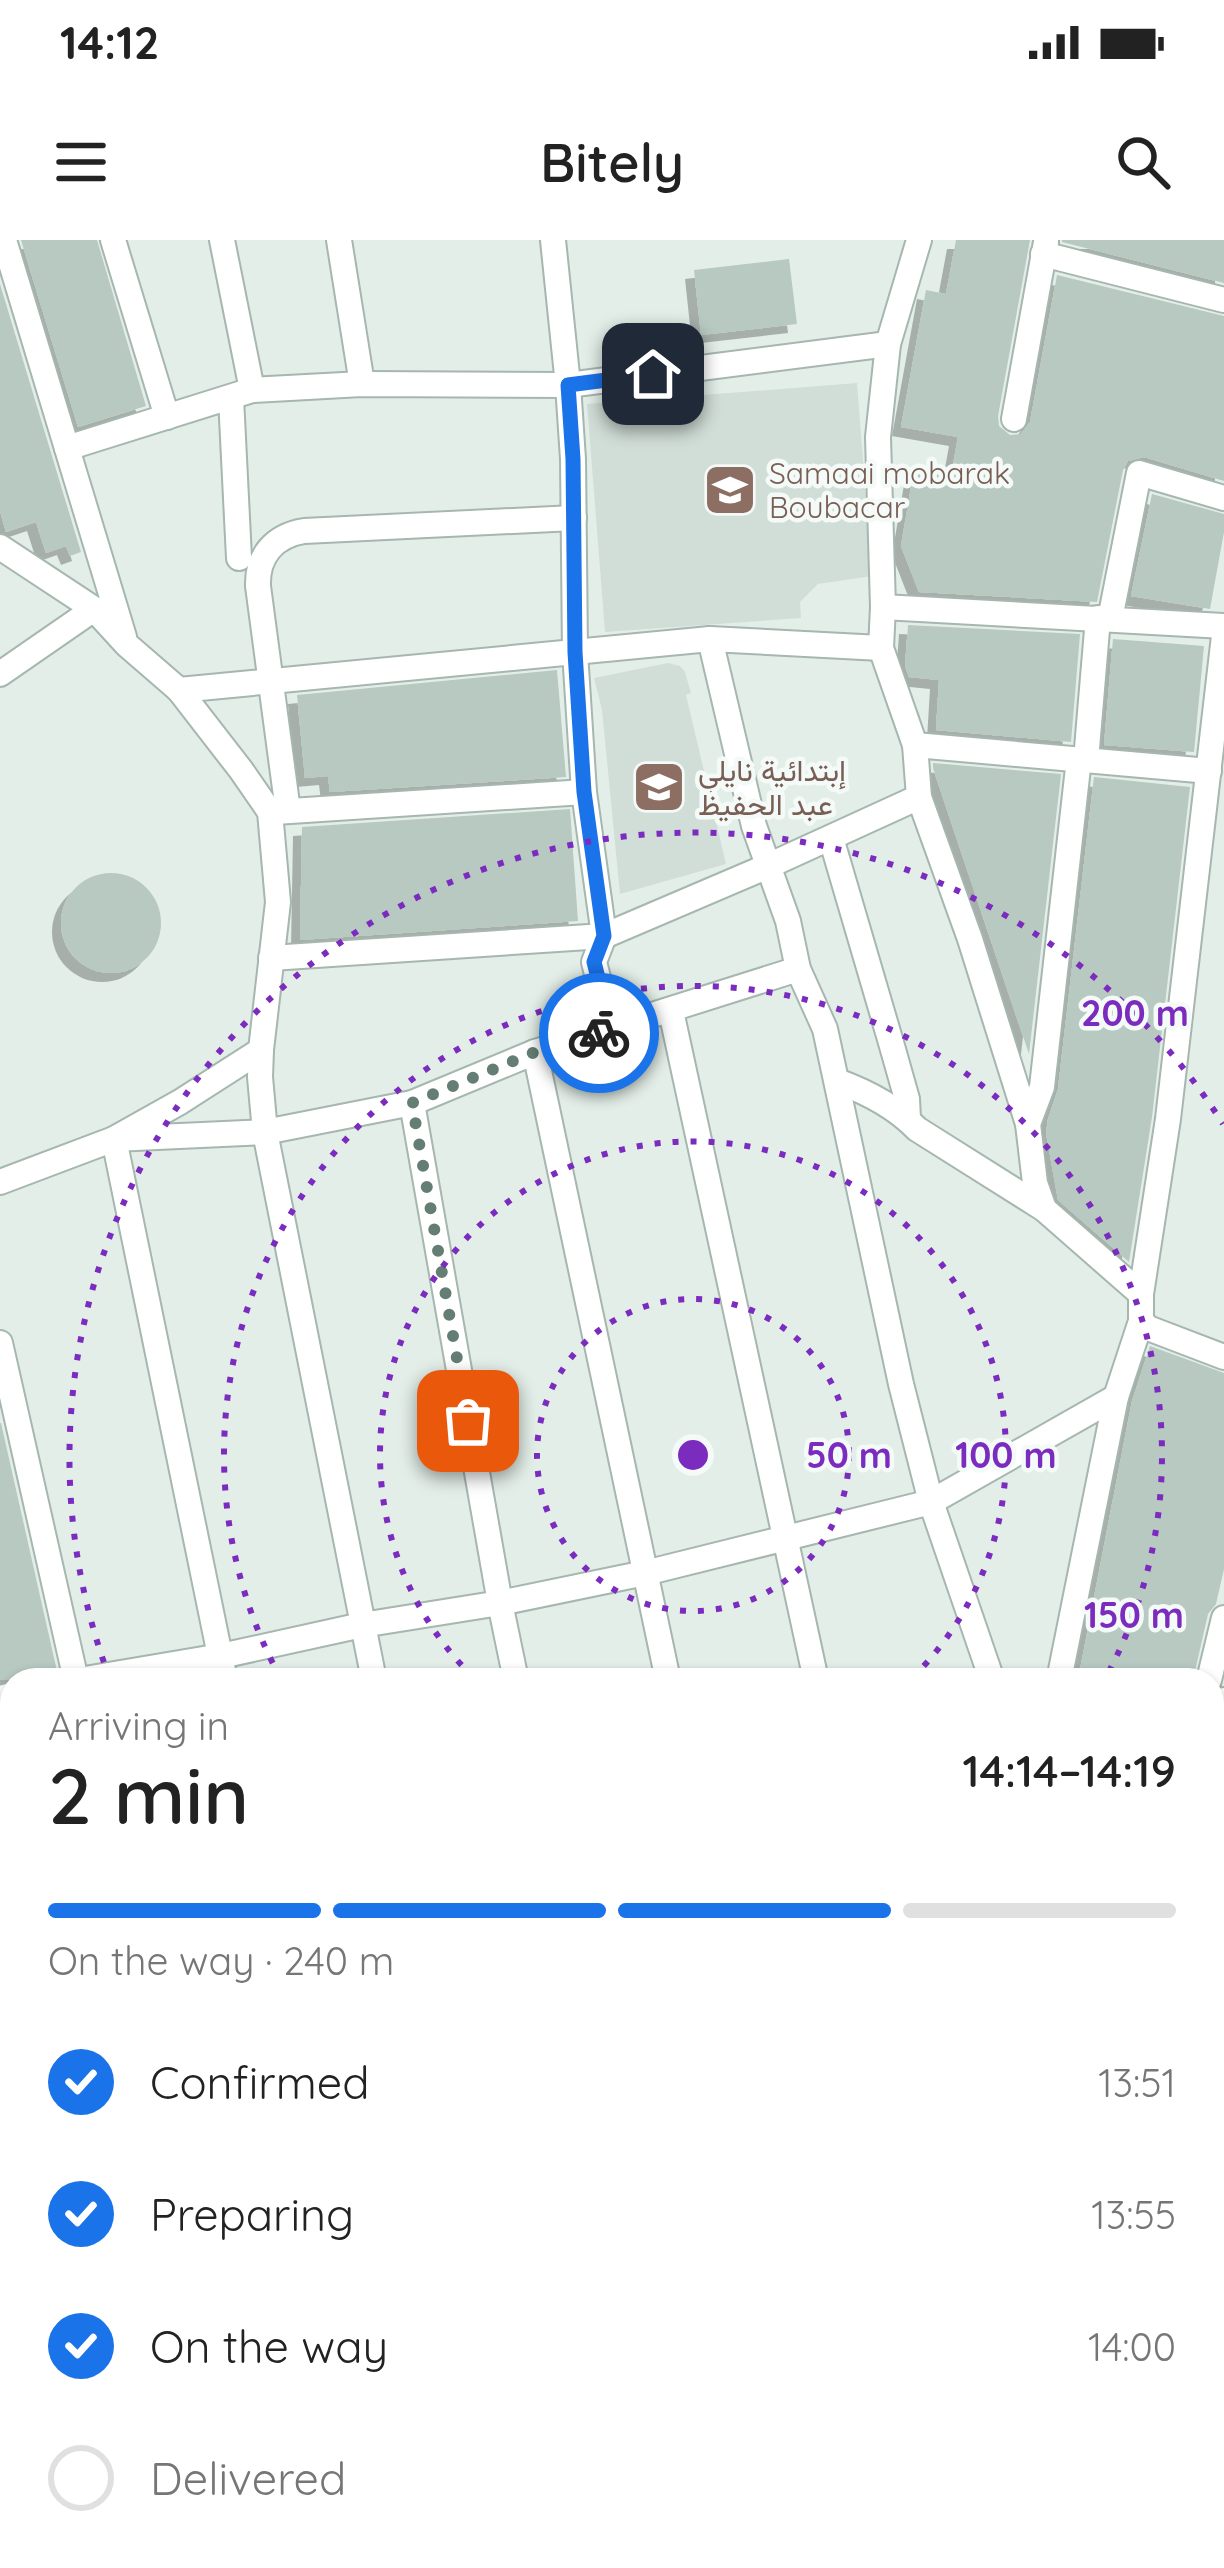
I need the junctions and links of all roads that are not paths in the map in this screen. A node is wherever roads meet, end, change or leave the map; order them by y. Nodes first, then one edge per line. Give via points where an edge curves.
1 (4, 240) edge
2 (113, 240) edge
3 (222, 240) edge
4 (339, 240) edge
5 (553, 240) edge
6 (919, 240) edge
7 (1045, 247) edge
8 (1224, 300) edge
9 (888, 344) junction
10 (362, 384) junction
11 (568, 385) junction
12 (242, 394) junction
13 (167, 417) junction
14 (1014, 419) dead end
15 (67, 448) junction
16 (1224, 498) edge
17 (574, 518) junction
18 (0, 547) edge
19 (238, 558) dead end
20 (883, 607) junction
21 (94, 609) junction
22 (1104, 619) junction
23 (1224, 626) edge
24 (1224, 636) edge
25 (710, 639) junction
26 (127, 645) junction
27 (880, 648) junction
28 (575, 652) junction
29 (0, 674) edge
30 (269, 681) junction
31 (179, 690) junction
32 (915, 746) junction
33 (1082, 759) junction
34 (1209, 771) junction
35 (584, 792) junction
36 (919, 796) junction
37 (279, 812) junction
38 (1213, 815) edge
39 (831, 838) junction
40 (768, 866) junction
41 (604, 936) junction
42 (271, 958) junction
43 (798, 969) junction
44 (671, 1011) junction
45 (611, 1029) junction
46 (261, 1050) junction
47 (535, 1052) junction
48 (837, 1082) junction
49 (412, 1103) junction
50 (908, 1120) junction
51 (1028, 1124) junction
52 (265, 1132) junction
53 (114, 1139) junction
54 (1, 1178) edge
55 (1044, 1209) junction
56 (1141, 1294) junction
57 (1141, 1321) junction
58 (0, 1343) edge
59 (1224, 1358) edge
60 (1116, 1397) junction
61 (931, 1502) junction
62 (786, 1536) junction
63 (645, 1573) junction
64 (500, 1603) junction
65 (1224, 1618) edge
66 (362, 1624) junction
67 (74, 1668) edge
68 (223, 1668) edge
69 (371, 1668) edge
70 (514, 1668) edge
71 (665, 1668) edge
72 (814, 1668) edge
73 (988, 1668) edge
74 (1061, 1668) edge
75 (1212, 1668) edge

1 - 15 street
2 - 13 street
3 - 12 street
4 - 10 street
5 - 11 street
6 - 9 street
7 - 8 street
7 - 14 street
9 - 11 street
9 - 20 street via 878,437
10 - 11 street
10 - 12 street
11 - 17 street
12 - 13 street
12 - 19 street
13 - 15 street
15 - 26 street
16 - 22 street via 1139,473
17 - 28 street
17 - 30 street via 282,538 265,553 258,575
18 - 21 street
20 - 22 street
20 - 27 street
21 - 26 street
21 - 29 street
22 - 23 street
22 - 33 street
24 - 34 street
25 - 27 street
25 - 28 street
25 - 40 street
26 - 31 street
27 - 32 street
28 - 30 street
28 - 35 street
30 - 31 street
30 - 37 street
31 - 37 street
32 - 33 street
32 - 36 street
33 - 34 street
33 - 51 street via 1042,1087
34 - 38 street
35 - 37 street
35 - 41 street
36 - 39 street
36 - 51 street
37 - 42 street
38 - 56 street
39 - 40 street
39 - 50 street
40 - 41 street
40 - 43 street
41 - 42 street
41 - 45 street via 594,962
42 - 46 street
43 - 44 street
43 - 48 street
44 - 45 street
44 - 62 street
45 - 47 street
46 - 52 street
46 - 53 street
47 - 49 street
47 - 63 street
48 - 50 street
48 - 61 street
49 - 52 street
49 - 64 street
50 - 55 street
51 - 55 street
52 - 53 street
52 - 66 street
53 - 54 street
53 - 68 street
55 - 56 street
56 - 57 street
57 - 59 street
57 - 60 street
58 - 67 street
60 - 61 street
60 - 74 street
61 - 62 street
61 - 73 street
62 - 63 street
62 - 72 street
63 - 64 street
63 - 71 street
64 - 66 street
64 - 70 street
65 - 75 street
66 - 68 street
66 - 69 street

